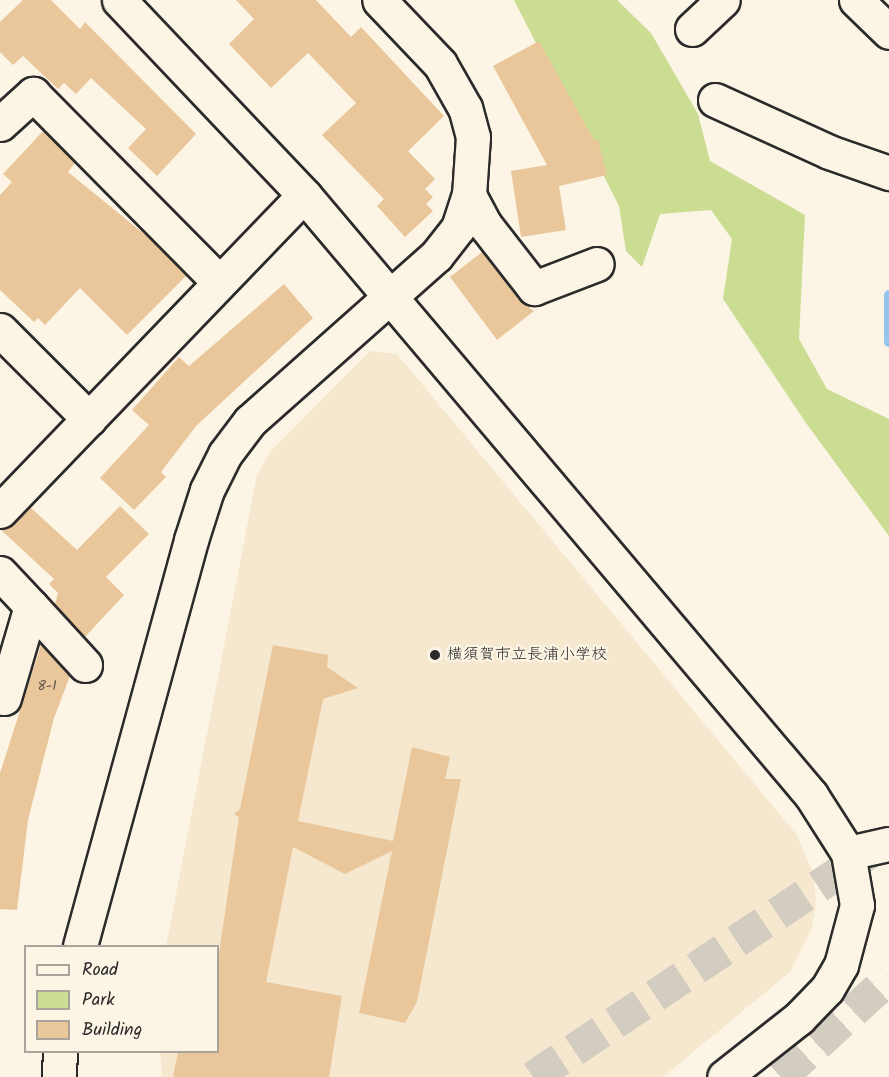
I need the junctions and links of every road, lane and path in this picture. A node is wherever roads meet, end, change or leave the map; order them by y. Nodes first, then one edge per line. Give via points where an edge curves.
1 (118, 0) edge
2 (379, 0) edge
3 (723, 0) edge
4 (856, 0) edge
5 (693, 29) dead end
6 (889, 32) edge
7 (715, 100) dead end
8 (0, 124) edge
9 (889, 172) edge
10 (304, 195) junction
11 (470, 195) junction
12 (597, 264) dead end
13 (218, 281) junction
14 (392, 299) junction
15 (0, 330) edge
16 (89, 419) junction
17 (0, 511) edge
18 (0, 573) edge
19 (31, 606) junction
20 (85, 665) dead end
21 (4, 698) dead end
22 (889, 844) edge
23 (848, 853) junction
24 (80, 945) edge
25 (60, 1053) edge
26 (59, 1077) edge
27 (724, 1077) edge

1 - 10 street
2 - 11 street via 440,64 465,108 473,137
3 - 5 street
4 - 6 street
7 - 9 street via 829,152
8 - 13 street via 33,94
10 - 13 street
10 - 14 street
11 - 12 street via 485,225 534,288
11 - 14 street via 458,228
13 - 16 street
14 - 23 street via 811,795
14 - 24 street via 250,421 225,454 207,490
15 - 16 street
16 - 17 street
18 - 19 street
19 - 20 street
19 - 21 street
22 - 23 street
23 - 27 street via 857,905 841,965 827,989 799,1018
25 - 26 street

